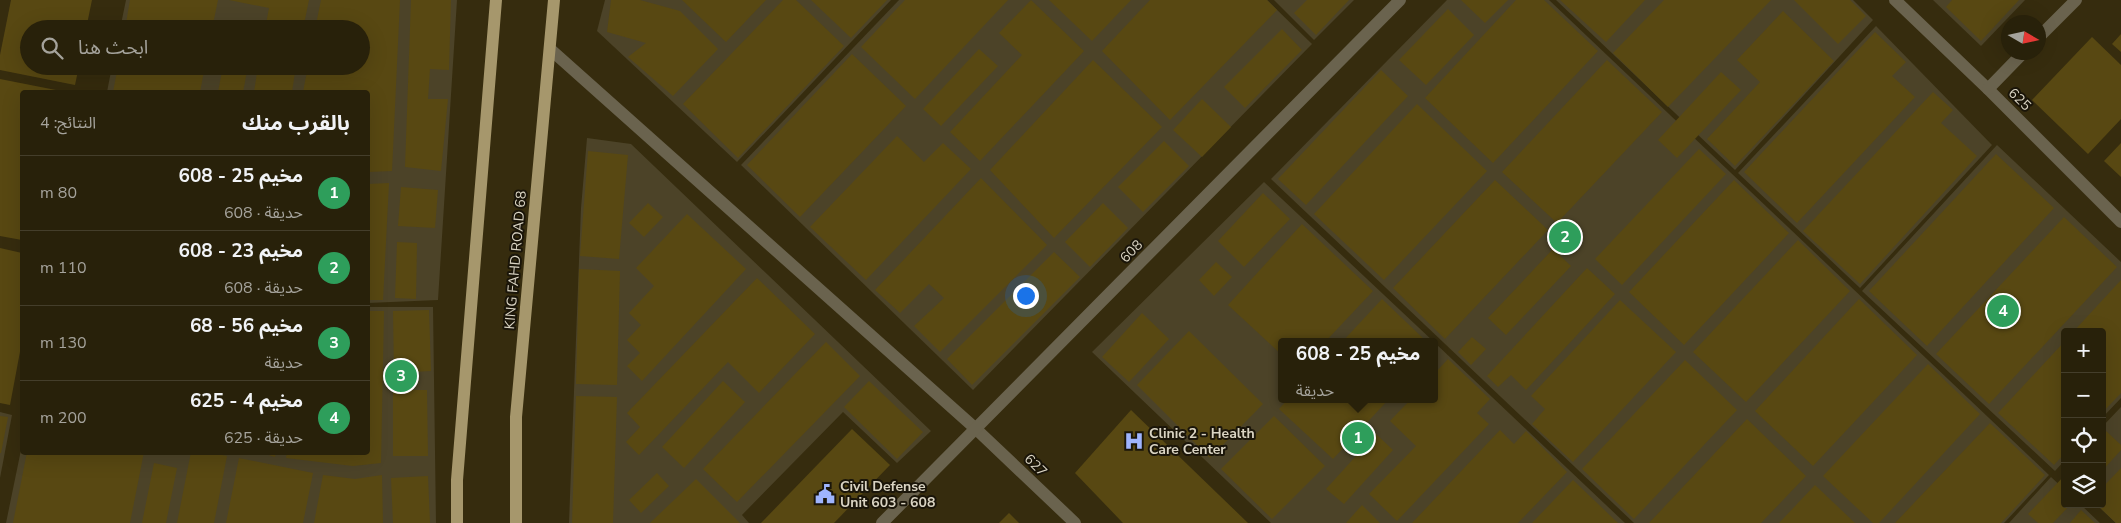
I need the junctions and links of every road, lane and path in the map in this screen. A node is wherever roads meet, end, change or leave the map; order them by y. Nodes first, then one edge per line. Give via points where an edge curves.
1 (496, 0) edge
2 (554, 0) edge
3 (1400, 0) edge
4 (1895, 0) edge
5 (2076, 0) edge
6 (2046, 30) edge
7 (550, 49) junction
8 (2016, 60) edge
9 (1988, 89) junction
10 (2121, 222) edge
11 (976, 429) junction
12 (457, 523) edge
13 (516, 523) edge
14 (882, 523) edge
15 (1075, 523) edge

1 - 12 main road via 457,480
2 - 7 main road, KING FAHD ROAD 68
3 - 11 street, 608
4 - 9 street, 625
5 - 6 street
7 - 11 street, 627
7 - 13 main road, KING FAHD ROAD 68 via 516,418
8 - 9 street
9 - 10 street, 625
11 - 14 street, 608
11 - 15 street, 627

